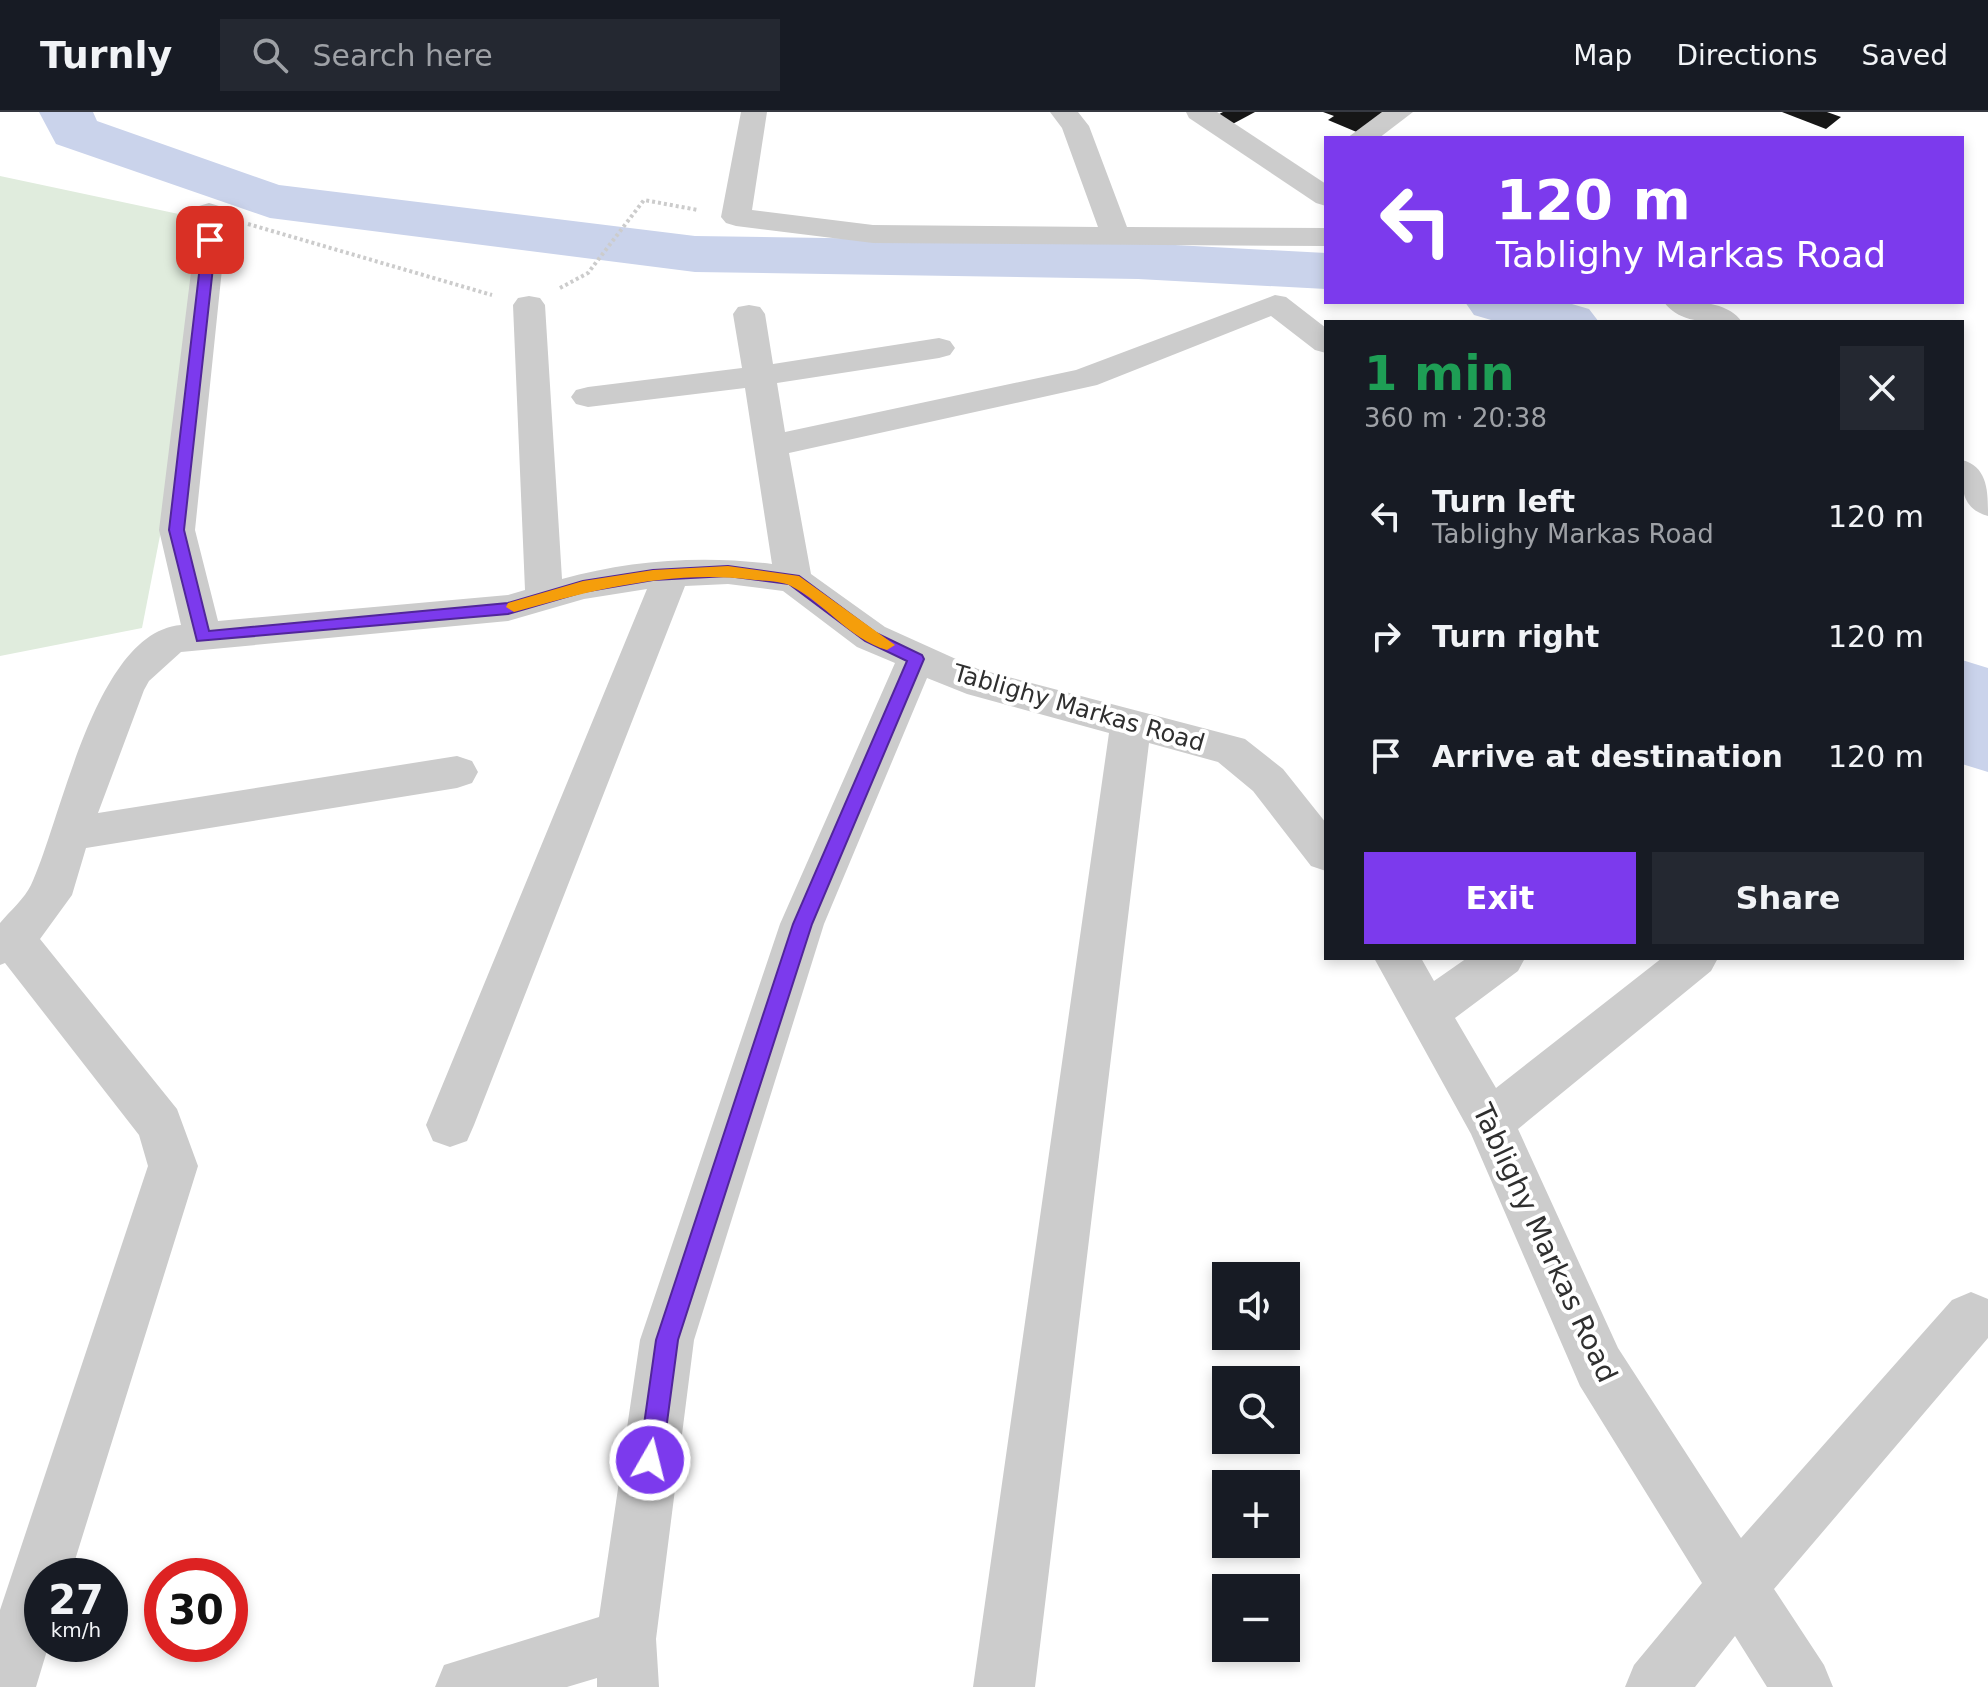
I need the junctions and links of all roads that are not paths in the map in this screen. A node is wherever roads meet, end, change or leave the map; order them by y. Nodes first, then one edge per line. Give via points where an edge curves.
1 (754, 112) edge
2 (1063, 112) edge
3 (1199, 112) edge
4 (1400, 112) edge
5 (1364, 136) edge
6 (1324, 162) edge
7 (1298, 179) junction
8 (1324, 196) edge
9 (209, 212) road end
10 (1116, 236) junction
11 (1324, 237) edge
12 (1685, 304) edge
13 (529, 305) road end
14 (749, 314) dead end
15 (1721, 320) edge
16 (1324, 341) edge
17 (939, 348) dead end
18 (760, 376) junction
19 (588, 397) dead end
20 (770, 446) junction
21 (1964, 474) edge
22 (1988, 504) edge
23 (671, 575) junction
24 (793, 580) junction
25 (544, 598) junction
26 (203, 637) junction
27 (916, 659) junction
28 (1131, 722) junction
29 (457, 772) dead end
30 (1268, 780) junction
31 (1324, 794) edge
32 (69, 834) junction
33 (1324, 851) edge
34 (7, 942) edge
35 (1398, 960) edge
36 (1499, 960) edge
37 (1692, 960) edge
38 (1429, 1011) junction
39 (1490, 1122) junction
40 (450, 1125) dead end
41 (1971, 1318) dead end
42 (1738, 1586) junction
43 (627, 1663) edge
44 (5, 1687) edge
45 (466, 1687) edge
46 (1004, 1687) edge
47 (1656, 1687) edge
48 (1802, 1687) edge

1 - 10 street via 736,217 873,234
2 - 10 street via 1075,126
3 - 7 street
4 - 5 street
6 - 7 street
7 - 8 street
9 - 26 street via 177,530
10 - 11 street
12 - 15 street
13 - 25 street
14 - 18 street
16 - 20 street via 1275,304 1085,378
17 - 18 street
18 - 19 street
18 - 20 street
20 - 24 street
21 - 22 street
23 - 24 street, Tablighy Markas Road via 728,571
23 - 25 street, Tablighy Markas Road via 583,586
23 - 40 street
24 - 27 street, Tablighy Markas Road via 871,637
25 - 26 street, Tablighy Markas Road via 508,608
26 - 32 street, Tablighy Markas Road via 171,639 135,671
27 - 28 street, Tablighy Markas Road via 967,680
27 - 43 street via 802,924 667,1340
28 - 30 street, Tablighy Markas Road via 1231,750
28 - 46 street
29 - 32 street
30 - 31 street
30 - 33 street, Tablighy Markas Road
32 - 34 street, Tablighy Markas Road via 50,895
34 - 44 street via 160,1125 173,1166
35 - 38 street, Tablighy Markas Road
36 - 38 street
37 - 39 street
38 - 39 street, Tablighy Markas Road
39 - 42 street, Tablighy Markas Road via 1599,1367
41 - 42 street
42 - 47 street
42 - 48 street, Tablighy Markas Road
43 - 45 street

